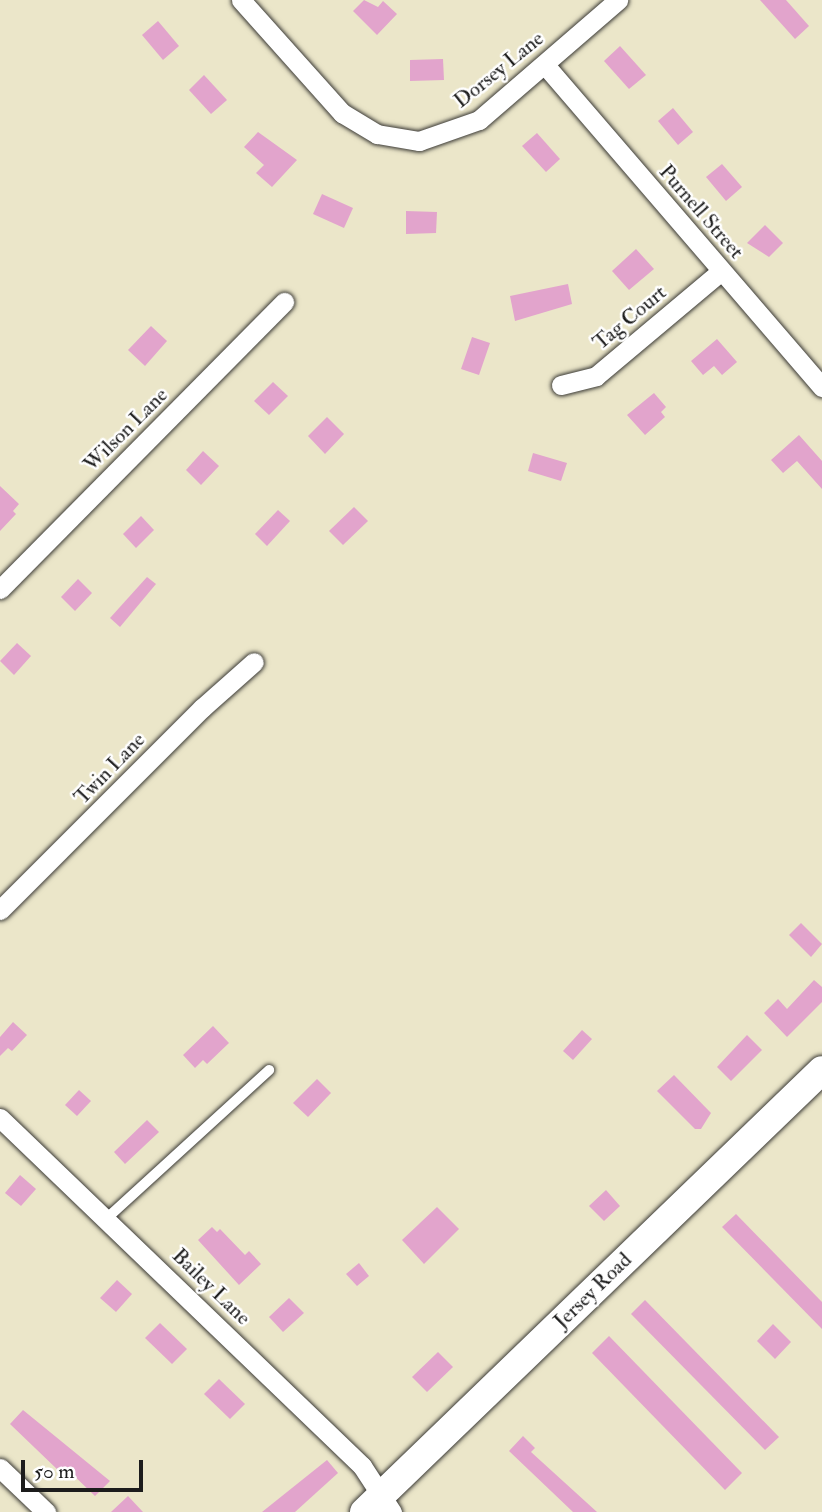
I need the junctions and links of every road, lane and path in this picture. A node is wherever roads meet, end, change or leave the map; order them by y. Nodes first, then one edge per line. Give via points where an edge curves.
1 (241, 0) edge
2 (618, 0) edge
3 (545, 65) junction
4 (721, 271) junction
5 (284, 302) dead end
6 (561, 385) dead end
7 (822, 387) edge
8 (0, 589) edge
9 (254, 662) dead end
10 (0, 910) edge
11 (269, 1070) dead end
12 (822, 1070) edge
13 (0, 1118) edge
14 (106, 1219) junction
15 (0, 1468) edge
16 (380, 1506) edge
17 (46, 1512) edge

1 - 3 street, Dorsey Lane via 342,113 377,134 398,139 439,138 467,126
2 - 3 street, Dorsey Lane
3 - 4 street, Purnell Street
4 - 6 street, Tag Court via 596,376
4 - 7 street, Purnell Street
5 - 8 street, Wilson Lane
9 - 10 street, Twin Lane via 187,722
11 - 14 lane
12 - 16 street, Jersey Road
13 - 14 street, Bailey Lane
14 - 16 street, Bailey Lane via 353,1456
15 - 17 street

